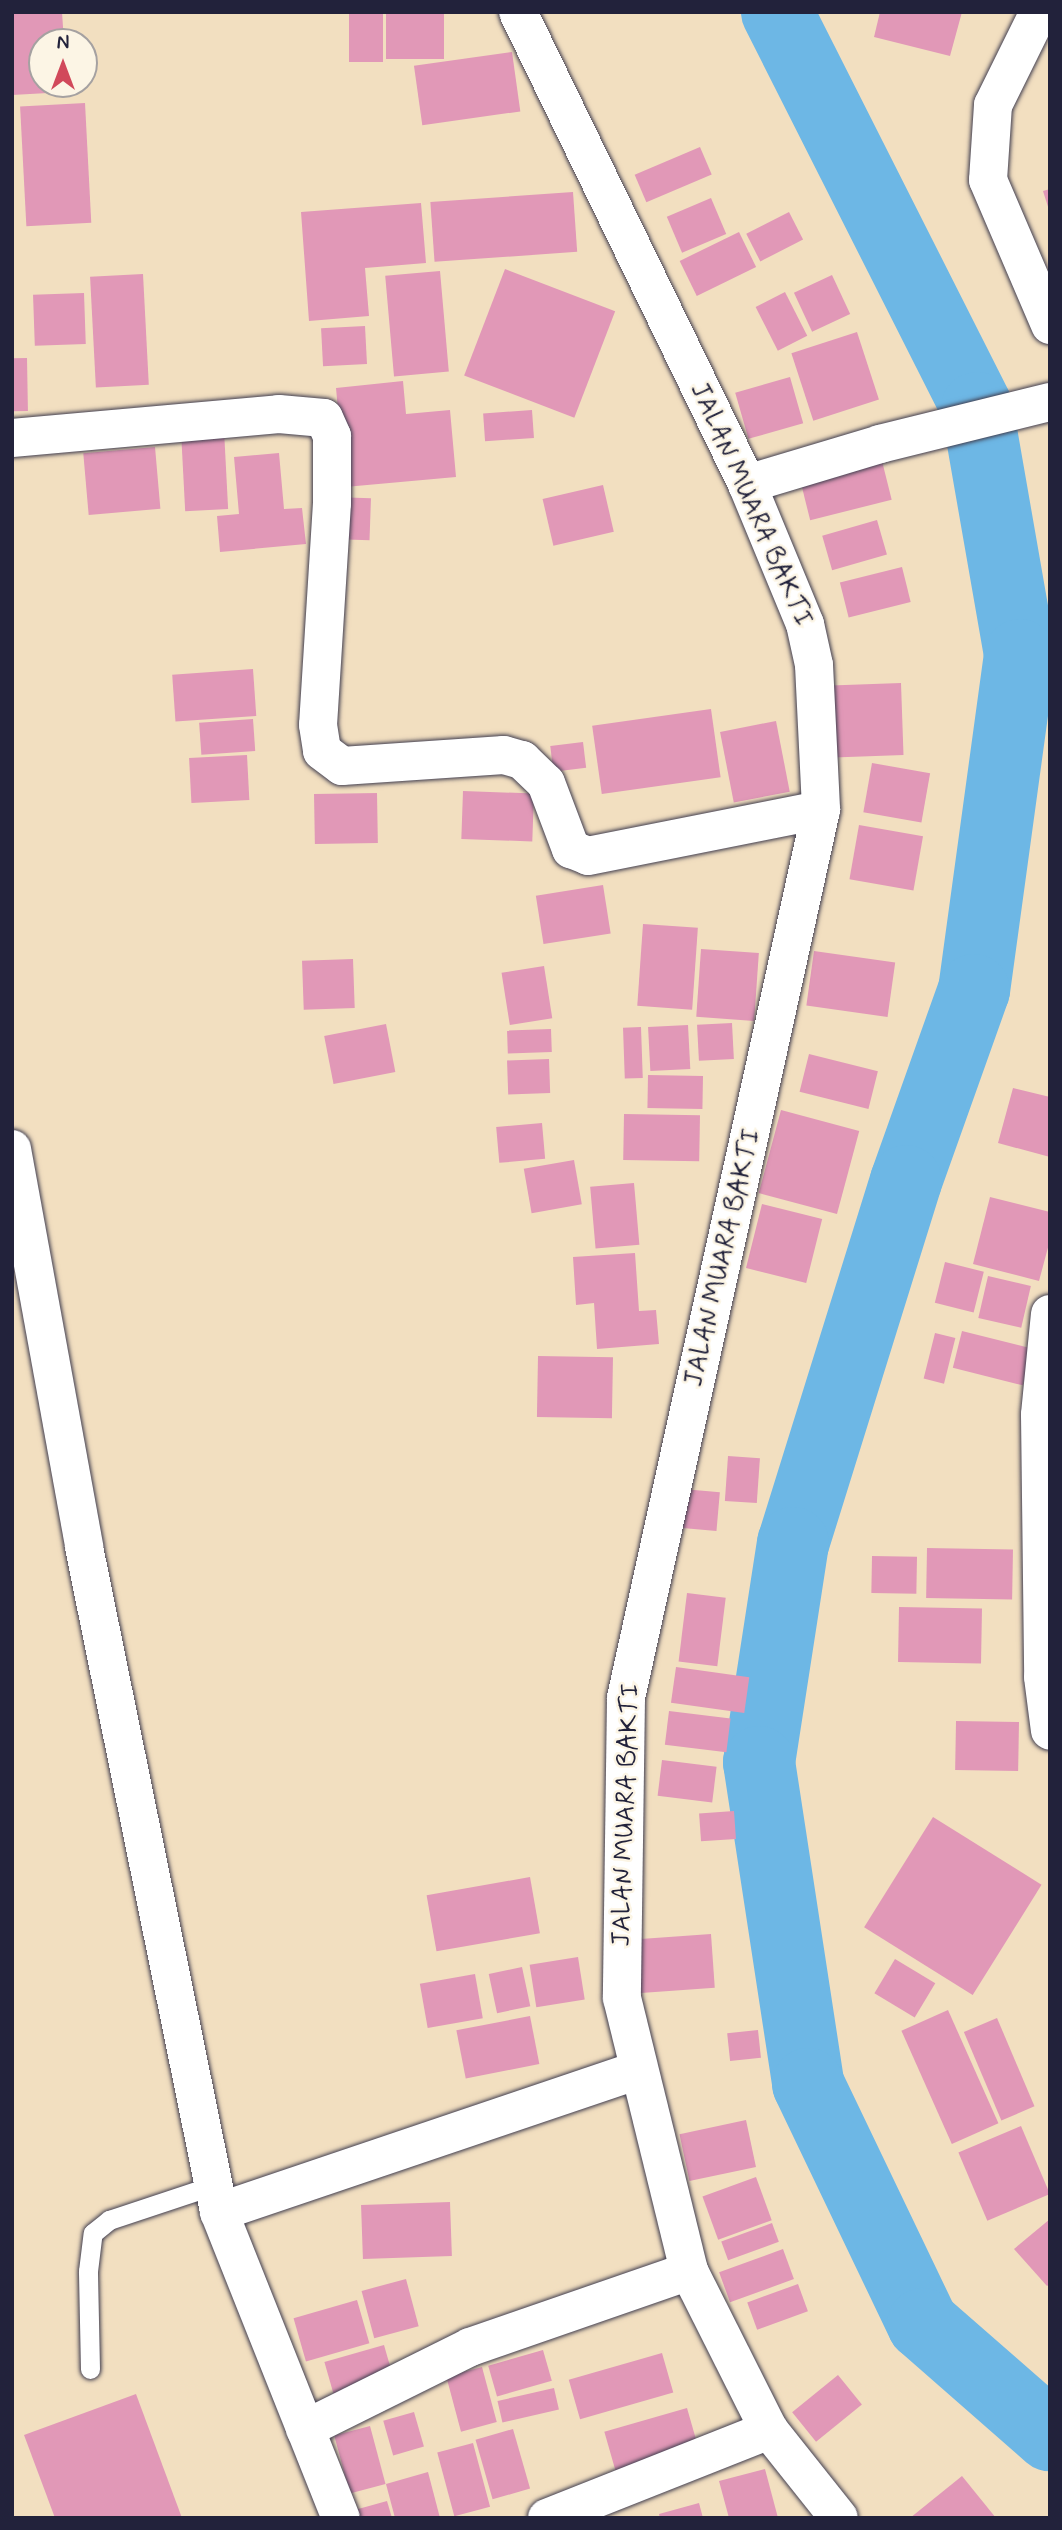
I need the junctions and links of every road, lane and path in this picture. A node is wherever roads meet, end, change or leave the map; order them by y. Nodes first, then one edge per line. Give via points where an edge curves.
1 (518, 12) edge
2 (1039, 12) edge
3 (1050, 325) edge
4 (1032, 406) edge
5 (12, 438) edge
6 (747, 484) junction
7 (821, 810) junction
8 (12, 1149) edge
9 (1050, 1314) edge
10 (1046, 1678) edge
11 (1050, 1731) edge
12 (636, 2071) junction
13 (216, 2199) junction
14 (689, 2271) junction
15 (90, 2369) dead end
16 (305, 2429) junction
17 (769, 2430) junction
18 (341, 2518) edge
19 (547, 2518) edge
20 (839, 2518) edge

1 - 6 street, JALAN MUARA BAKTI
2 - 3 street via 993,105 988,180
4 - 6 street
5 - 7 street via 279,414 324,418 332,436 332,503 318,725 322,751 342,766 504,755 522,760 546,783 571,849 588,856
6 - 7 street, JALAN MUARA BAKTI via 805,624 819,712
7 - 12 street, JALAN MUARA BAKTI via 626,1698 622,1998
8 - 13 street via 84,1547
9 - 10 street via 1040,1415
10 - 11 street
12 - 13 street
12 - 14 street, JALAN MUARA BAKTI
13 - 15 lane via 109,2220 93,2233 88,2271
13 - 16 street
14 - 16 street via 470,2347
14 - 17 street, JALAN MUARA BAKTI
16 - 18 street
17 - 19 street
17 - 20 street, JALAN MUARA BAKTI

